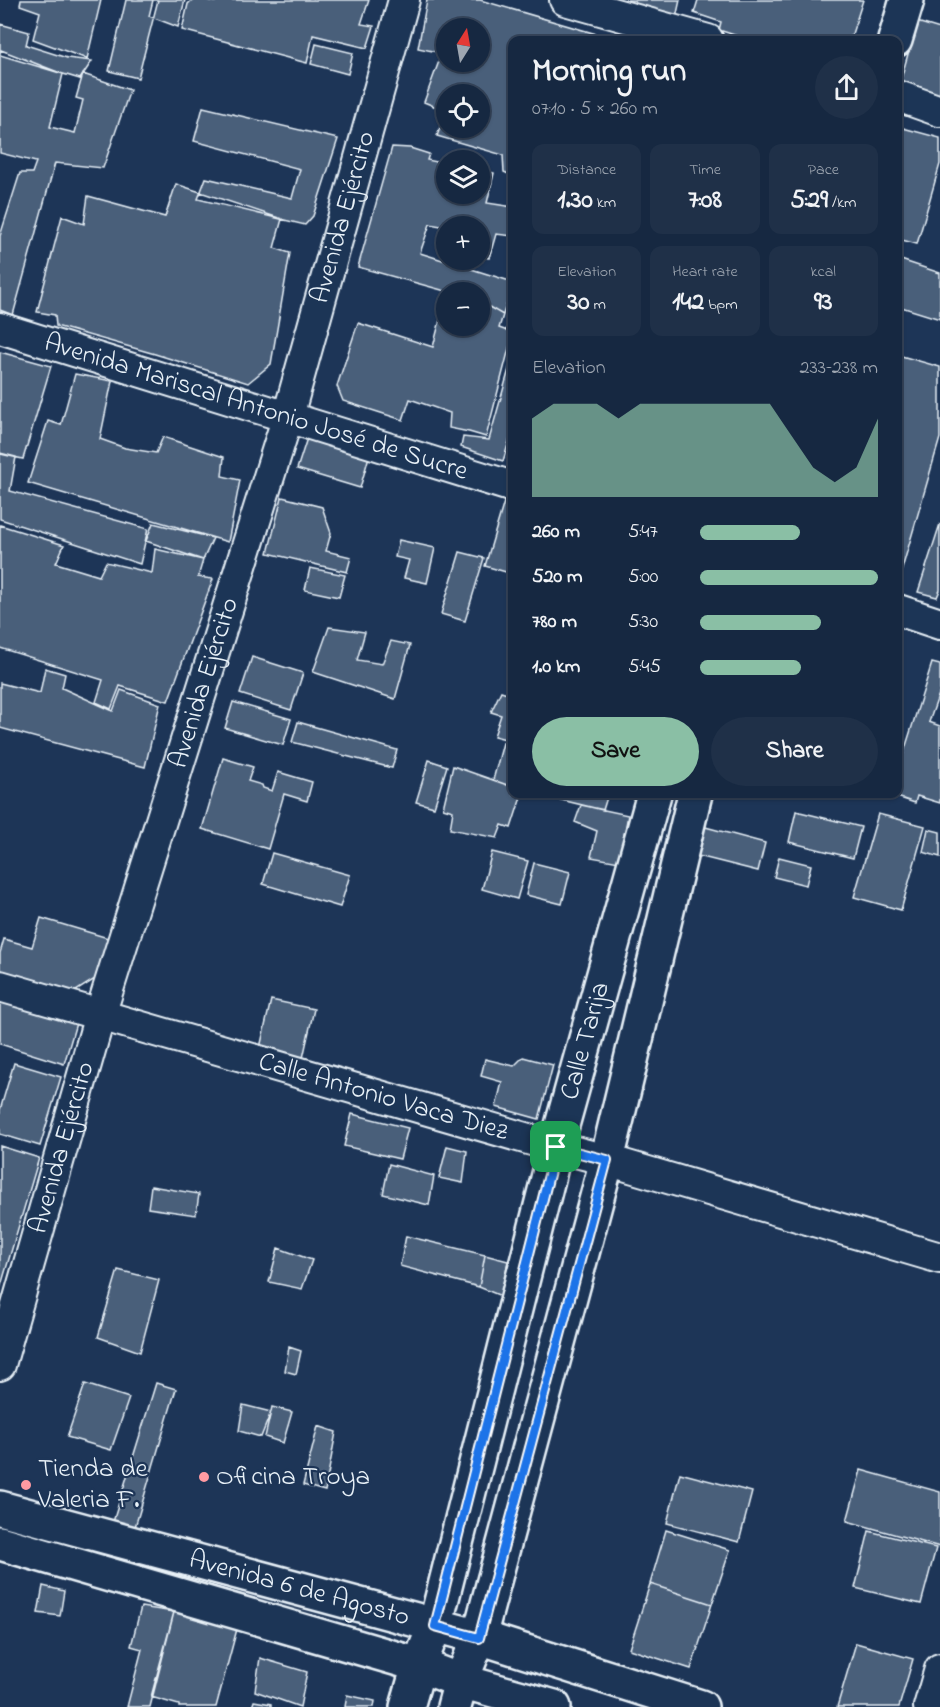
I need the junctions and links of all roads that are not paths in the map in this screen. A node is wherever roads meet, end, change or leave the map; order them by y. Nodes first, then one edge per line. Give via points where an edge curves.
1 (404, 0) edge
2 (565, 0) edge
3 (906, 0) edge
4 (694, 36) edge
5 (896, 36) edge
6 (902, 97) edge
7 (940, 111) edge
8 (0, 328) edge
9 (288, 416) junction
10 (508, 485) edge
11 (902, 611) edge
12 (940, 624) edge
13 (653, 798) edge
14 (694, 798) edge
15 (0, 986) edge
16 (100, 1015) junction
17 (556, 1147) junction
18 (607, 1160) junction
19 (940, 1258) edge
20 (0, 1365) edge
21 (0, 1508) edge
22 (0, 1544) edge
23 (435, 1626) junction
24 (479, 1638) junction
25 (419, 1665) junction
26 (940, 1669) edge
27 (458, 1694) edge
28 (407, 1707) edge
29 (554, 1707) edge
30 (701, 1707) edge
31 (929, 1707) edge

1 - 9 street, Avenida Ejército
2 - 4 street
3 - 5 street
6 - 7 street
8 - 9 street, Avenida Mariscal Antonio José de Sucre
9 - 10 street, Avenida Mariscal Antonio José de Sucre
9 - 16 street, Avenida Ejército
11 - 12 street
13 - 17 street, Calle Tarija
14 - 18 street, Calle Tarija
15 - 16 street, Calle Antonio Vaca Diez
16 - 17 street, Calle Antonio Vaca Diez
16 - 20 street, Avenida Ejército
17 - 18 street, Calle Antonio Vaca Diez
17 - 23 street, Calle Tarija
18 - 19 street, Calle Antonio Vaca Diez
18 - 24 street, Calle Tarija
21 - 23 street, Avenida 6 de Agosto
22 - 25 street, Avenida 6 de Agosto
23 - 24 street, Avenida 6 de Agosto
23 - 25 street, Calle Tarija
24 - 27 street, Calle Tarija
24 - 30 street, Avenida 6 de Agosto
25 - 27 street, Avenida 6 de Agosto
25 - 28 street, Calle Tarija
26 - 31 street
27 - 29 street, Avenida 6 de Agosto

